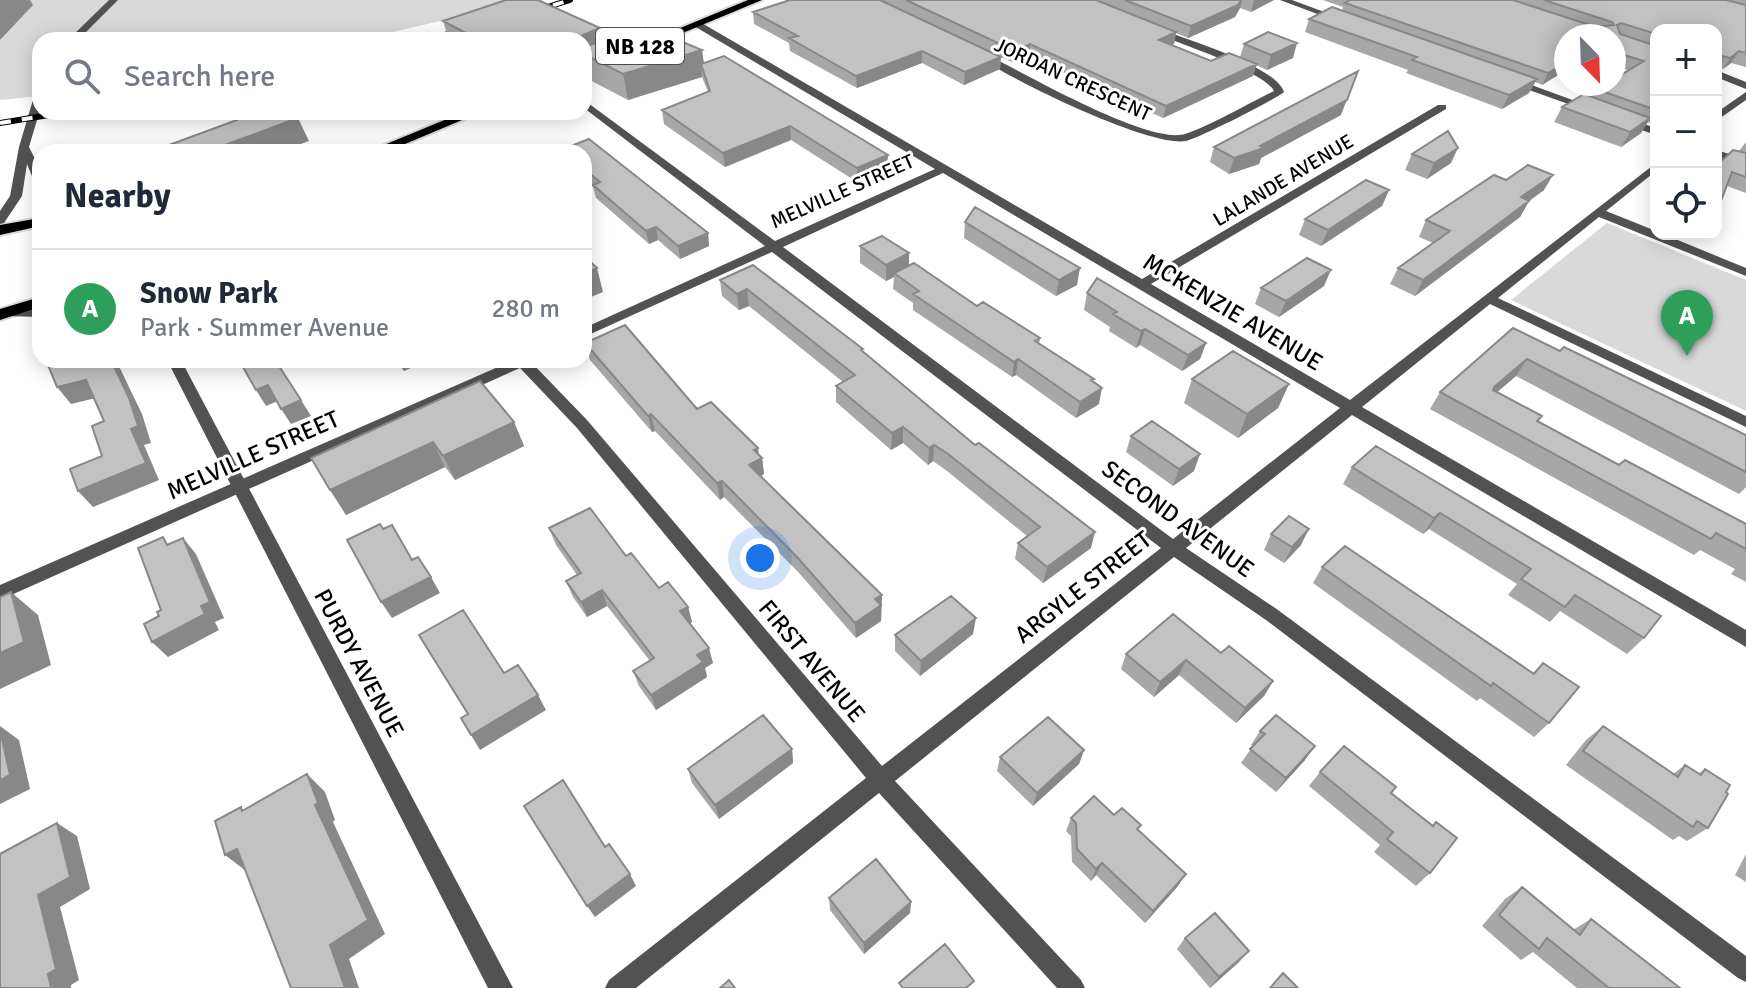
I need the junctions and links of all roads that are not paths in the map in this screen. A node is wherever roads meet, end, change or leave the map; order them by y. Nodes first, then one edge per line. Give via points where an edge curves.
1 (114, 0) edge
2 (757, 0) edge
3 (1284, 0) edge
4 (1344, 21) edge
5 (697, 24) junction
6 (1144, 26) edge
7 (81, 32) edge
8 (626, 52) edge
9 (978, 54) edge
10 (1722, 76) edge
11 (1507, 79) edge
12 (1746, 86) edge
13 (1746, 95) edge
14 (1442, 107) dead end
15 (592, 109) edge
16 (1596, 110) edge
17 (1722, 113) edge
18 (1611, 116) edge
19 (32, 120) edge
20 (455, 120) edge
21 (1650, 130) edge
22 (394, 144) edge
23 (24, 147) junction
24 (1722, 155) edge
25 (1746, 163) edge
26 (32, 164) edge
27 (1653, 168) edge
28 (943, 169) junction
29 (1598, 212) junction
30 (0, 220) edge
31 (32, 224) edge
32 (0, 230) edge
33 (774, 246) junction
34 (1746, 272) edge
35 (1143, 284) junction
36 (1489, 299) junction
37 (32, 305) edge
38 (32, 313) edge
39 (5, 314) edge
40 (592, 329) edge
41 (178, 368) edge
42 (505, 368) edge
43 (530, 368) edge
44 (1352, 409) junction
45 (1746, 422) edge
46 (240, 487) junction
47 (1173, 548) junction
48 (0, 593) edge
49 (1746, 639) edge
50 (879, 778) junction
51 (1746, 970) edge
52 (501, 988) edge
53 (617, 988) edge
54 (1073, 988) edge

1 - 7 street
2 - 5 main road, NB 128
3 - 4 street
5 - 8 main road, NB 128
5 - 28 street, MCKENZIE AVENUE
6 - 9 street, JORDAN CRESCENT via 1259,72 1279,92 1184,138 1169,139 1139,132
10 - 12 street
11 - 16 street
13 - 17 street
14 - 35 street, LALANDE AVENUE
15 - 33 street, SECOND AVENUE
18 - 21 street
19 - 23 street
20 - 22 main road
23 - 26 street
23 - 30 street via 16,196
24 - 25 street
27 - 29 street, ARGYLE STREET
28 - 33 street, MELVILLE STREET
28 - 35 street, MCKENZIE AVENUE
29 - 34 street
29 - 36 street, ARGYLE STREET
31 - 32 main road
33 - 40 street, MELVILLE STREET
33 - 47 street, SECOND AVENUE
35 - 44 street, MCKENZIE AVENUE
36 - 44 street, ARGYLE STREET
36 - 45 street
37 - 39 main road
38 - 39 street
41 - 46 street, PURDY AVENUE
42 - 46 street, MELVILLE STREET
43 - 50 street, FIRST AVENUE
44 - 47 street, ARGYLE STREET
44 - 49 street, MCKENZIE AVENUE
46 - 48 street, MELVILLE STREET
46 - 52 street, PURDY AVENUE
47 - 50 street, ARGYLE STREET
47 - 51 street, SECOND AVENUE via 1272,615
50 - 53 street, ARGYLE STREET
50 - 54 street, FIRST AVENUE

